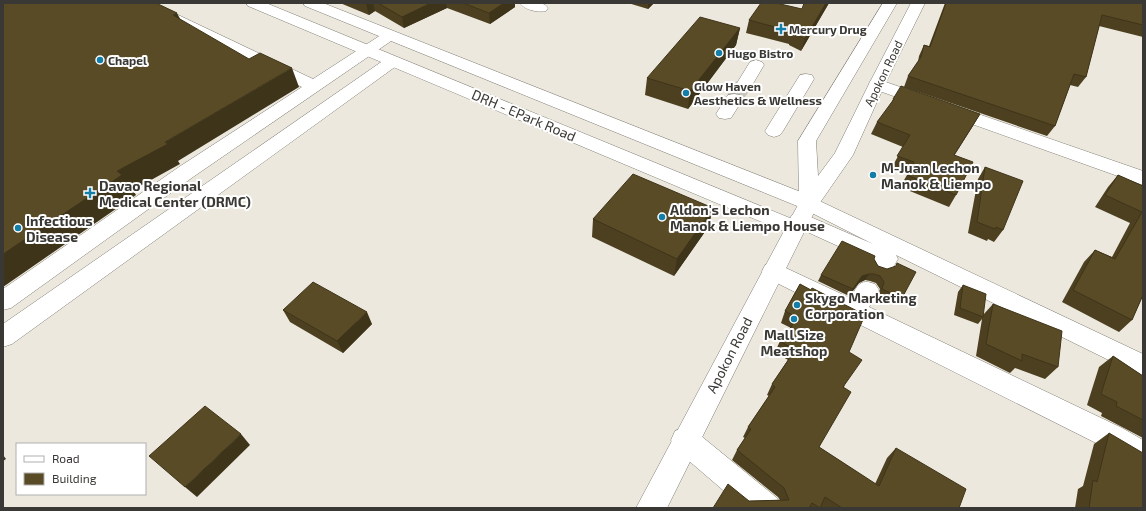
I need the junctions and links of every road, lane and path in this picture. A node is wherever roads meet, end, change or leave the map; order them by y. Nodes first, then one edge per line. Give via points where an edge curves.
1 (142, 3) edge
2 (253, 3) edge
3 (310, 3) edge
4 (527, 3) edge
5 (890, 3) edge
6 (918, 3) edge
7 (541, 8) dead end
8 (389, 36) junction
9 (367, 50) junction
10 (393, 61) junction
11 (756, 65) dead end
12 (806, 79) dead end
13 (745, 83) tunnel mouth
14 (877, 84) junction
15 (314, 86) junction
16 (734, 99) tunnel mouth
17 (725, 114) dead end
18 (774, 131) dead end
19 (1143, 178) edge
20 (801, 217) junction
21 (883, 265) dead end
22 (773, 271) junction
23 (867, 290) dead end
24 (3, 301) edge
25 (854, 311) junction
26 (3, 337) edge
27 (1143, 366) edge
28 (685, 440) junction
29 (1143, 455) edge
30 (651, 508) edge
31 (767, 508) edge

1 - 15 main road
2 - 9 main road, DRH - EPark Road
3 - 8 main road, DRH - EPark Road
4 - 7 main road
5 - 20 main road, Apokon Road via 807,141
6 - 14 main road, Apokon Road
8 - 9 main road
8 - 20 main road, DRH - EPark Road
9 - 10 main road, DRH - EPark Road
9 - 15 main road
10 - 20 main road, DRH - EPark Road
10 - 26 main road
11 - 13 main road
12 - 18 main road
14 - 19 main road
14 - 20 main road, Apokon Road via 844,155
15 - 24 main road via 186,172
16 - 17 main road
20 - 21 main road via 887,259
20 - 22 main road, Apokon Road
20 - 27 main road
22 - 25 main road
22 - 28 main road, Apokon Road
23 - 25 main road
25 - 29 main road via 1112,437
28 - 30 main road, Apokon Road
28 - 31 main road

